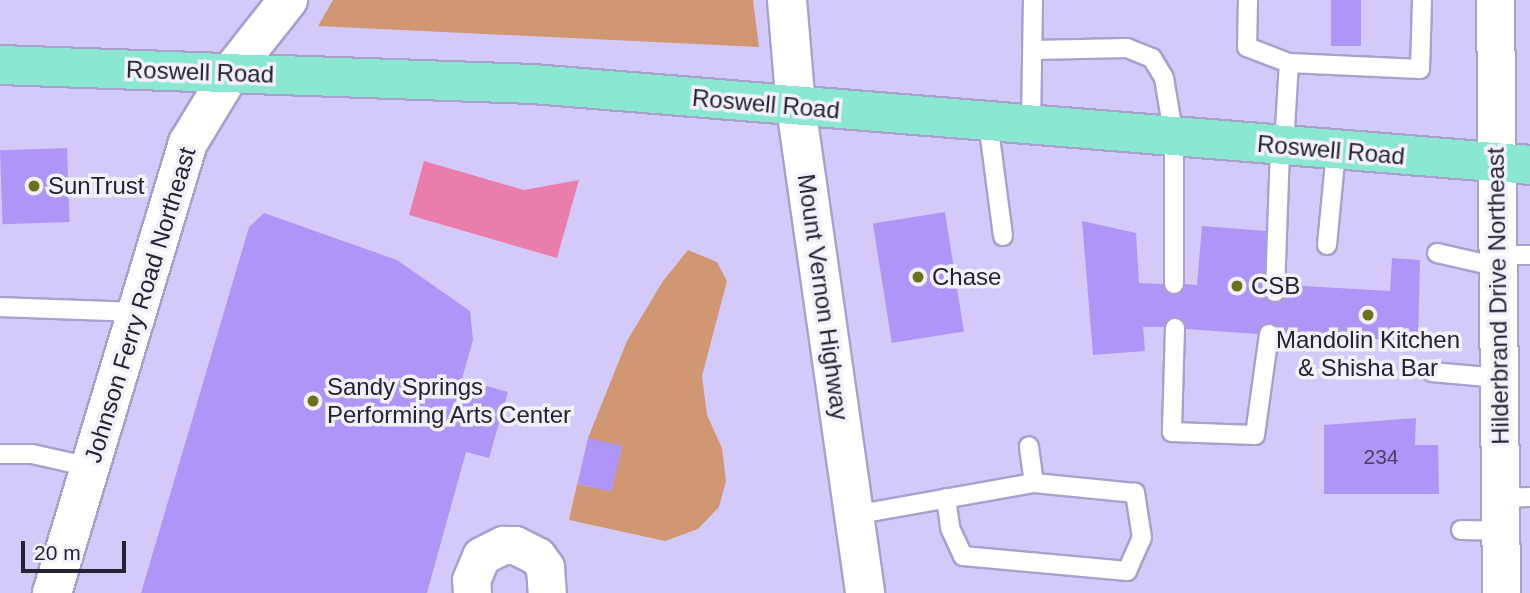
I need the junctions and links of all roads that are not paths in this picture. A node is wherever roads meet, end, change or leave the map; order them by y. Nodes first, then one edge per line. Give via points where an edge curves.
1 (288, 0) edge
2 (787, 0) edge
3 (1033, 0) edge
4 (1248, 0) edge
5 (1422, 0) edge
6 (1495, 0) edge
7 (1032, 50) junction
8 (1289, 63) junction
9 (0, 65) edge
10 (231, 72) junction
11 (796, 107) junction
12 (988, 122) junction
13 (1031, 125) junction
14 (1174, 137) junction
15 (1282, 146) junction
16 (1336, 151) junction
17 (1513, 165) edge
18 (1003, 236) dead end
19 (1327, 245) dead end
20 (1437, 253) dead end
21 (1508, 259) edge
22 (1174, 284) dead end
23 (1275, 292) dead end
24 (0, 307) edge
25 (136, 312) junction
26 (1175, 328) dead end
27 (1269, 334) dead end
28 (1432, 372) dead end
29 (1499, 378) junction
30 (1029, 446) dead end
31 (0, 454) edge
32 (90, 467) junction
33 (1034, 483) junction
34 (946, 498) junction
35 (1510, 509) edge
36 (854, 515) junction
37 (1461, 530) dead end
38 (52, 593) edge
39 (472, 593) edge
40 (549, 593) edge
41 (865, 593) edge
42 (1501, 593) edge

1 - 10 street, Johnson Ferry Road Northeast
2 - 11 street, Mount Vernon Highway
3 - 7 lane
4 - 8 lane via 1247,47
5 - 8 lane via 1420,69
6 - 17 street, Hilderbrand Drive Northeast
7 - 13 lane
7 - 14 lane via 1127,48 1152,58 1164,78
8 - 15 lane
9 - 10 main road, Roswell Road
10 - 11 main road, Roswell Road via 533,84
10 - 25 street, Johnson Ferry Road Northeast via 188,143
11 - 12 main road, Roswell Road
11 - 36 street, Mount Vernon Highway
12 - 13 main road, Roswell Road
12 - 18 lane
13 - 14 main road, Roswell Road
14 - 15 main road, Roswell Road
14 - 22 lane
15 - 16 main road, Roswell Road
15 - 23 lane
16 - 17 main road, Roswell Road
16 - 19 lane
17 - 21 street, Hilderbrand Drive Northeast
20 - 21 lane
21 - 29 street, Hilderbrand Drive Northeast
24 - 25 lane
25 - 32 street, Johnson Ferry Road Northeast
26 - 27 lane via 1172,432 1255,435
28 - 29 lane
29 - 35 street, Hilderbrand Drive Northeast
30 - 33 lane
31 - 32 lane via 32,454
32 - 38 street, Johnson Ferry Road Northeast
33 - 34 lane
33 - 34 lane via 1135,493 1142,538 1127,571 963,556 950,528
34 - 36 lane
35 - 37 lane
35 - 42 street, Hilderbrand Drive Northeast
36 - 41 street, Mount Vernon Highway
39 - 40 street via 474,567 481,556 503,545 527,548 537,556 545,567

